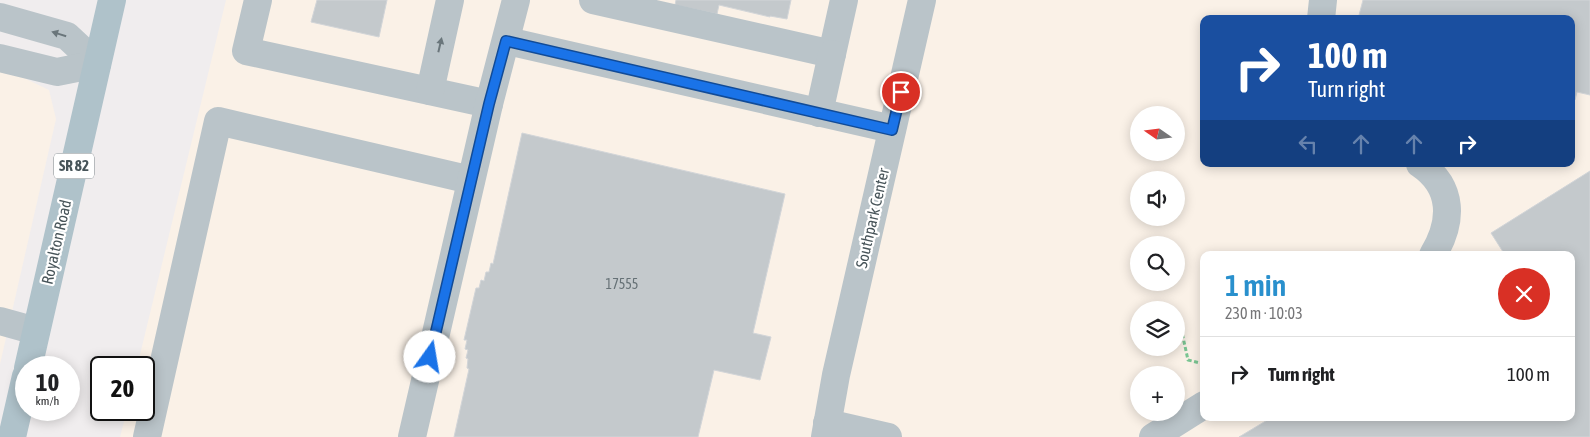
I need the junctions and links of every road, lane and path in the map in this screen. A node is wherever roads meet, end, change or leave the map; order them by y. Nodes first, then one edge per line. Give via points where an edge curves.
1 (112, 0) edge
2 (258, 0) edge
3 (450, 0) edge
4 (516, 0) edge
5 (592, 0) edge
6 (844, 0) edge
7 (922, 0) edge
8 (1323, 0) edge
9 (1321, 15) edge
10 (0, 18) edge
11 (506, 41) junction
12 (832, 54) junction
13 (0, 58) edge
14 (97, 64) junction
15 (430, 91) junction
16 (489, 104) junction
17 (819, 113) junction
18 (892, 130) junction
19 (1424, 167) edge
20 (471, 180) junction
21 (1435, 251) edge
22 (0, 322) edge
23 (36, 331) junction
24 (1185, 346) edge
25 (31, 356) edge
26 (1200, 363) edge
27 (1200, 408) edge
28 (16, 421) edge
29 (826, 430) edge
30 (12, 437) edge
31 (147, 437) edge
32 (412, 437) edge
33 (888, 437) edge
34 (1153, 437) edge

1 - 14 main road, Royalton Road / SR 82
2 - 15 street via 246,51
15 -> 3 street
4 - 11 street
5 - 12 street
6 - 12 street
7 - 18 street, Southpark Center
8 - 9 street
14 -> 10 street via 67,36
11 - 16 street
11 - 17 street
12 - 17 street
13 - 14 street via 57,72
14 - 23 main road, Royalton Road / SR 82
15 - 16 street
16 - 20 street
17 - 18 street
18 - 29 street, Southpark Center via 834,381
19 - 21 street via 1440,185 1448,206
20 - 31 street via 218,121
20 - 32 street
22 - 23 street
23 - 25 main road, Royalton Road / SR 82
24 - 26 path via 1188,360
27 - 34 street
28 - 30 main road
29 - 33 street

